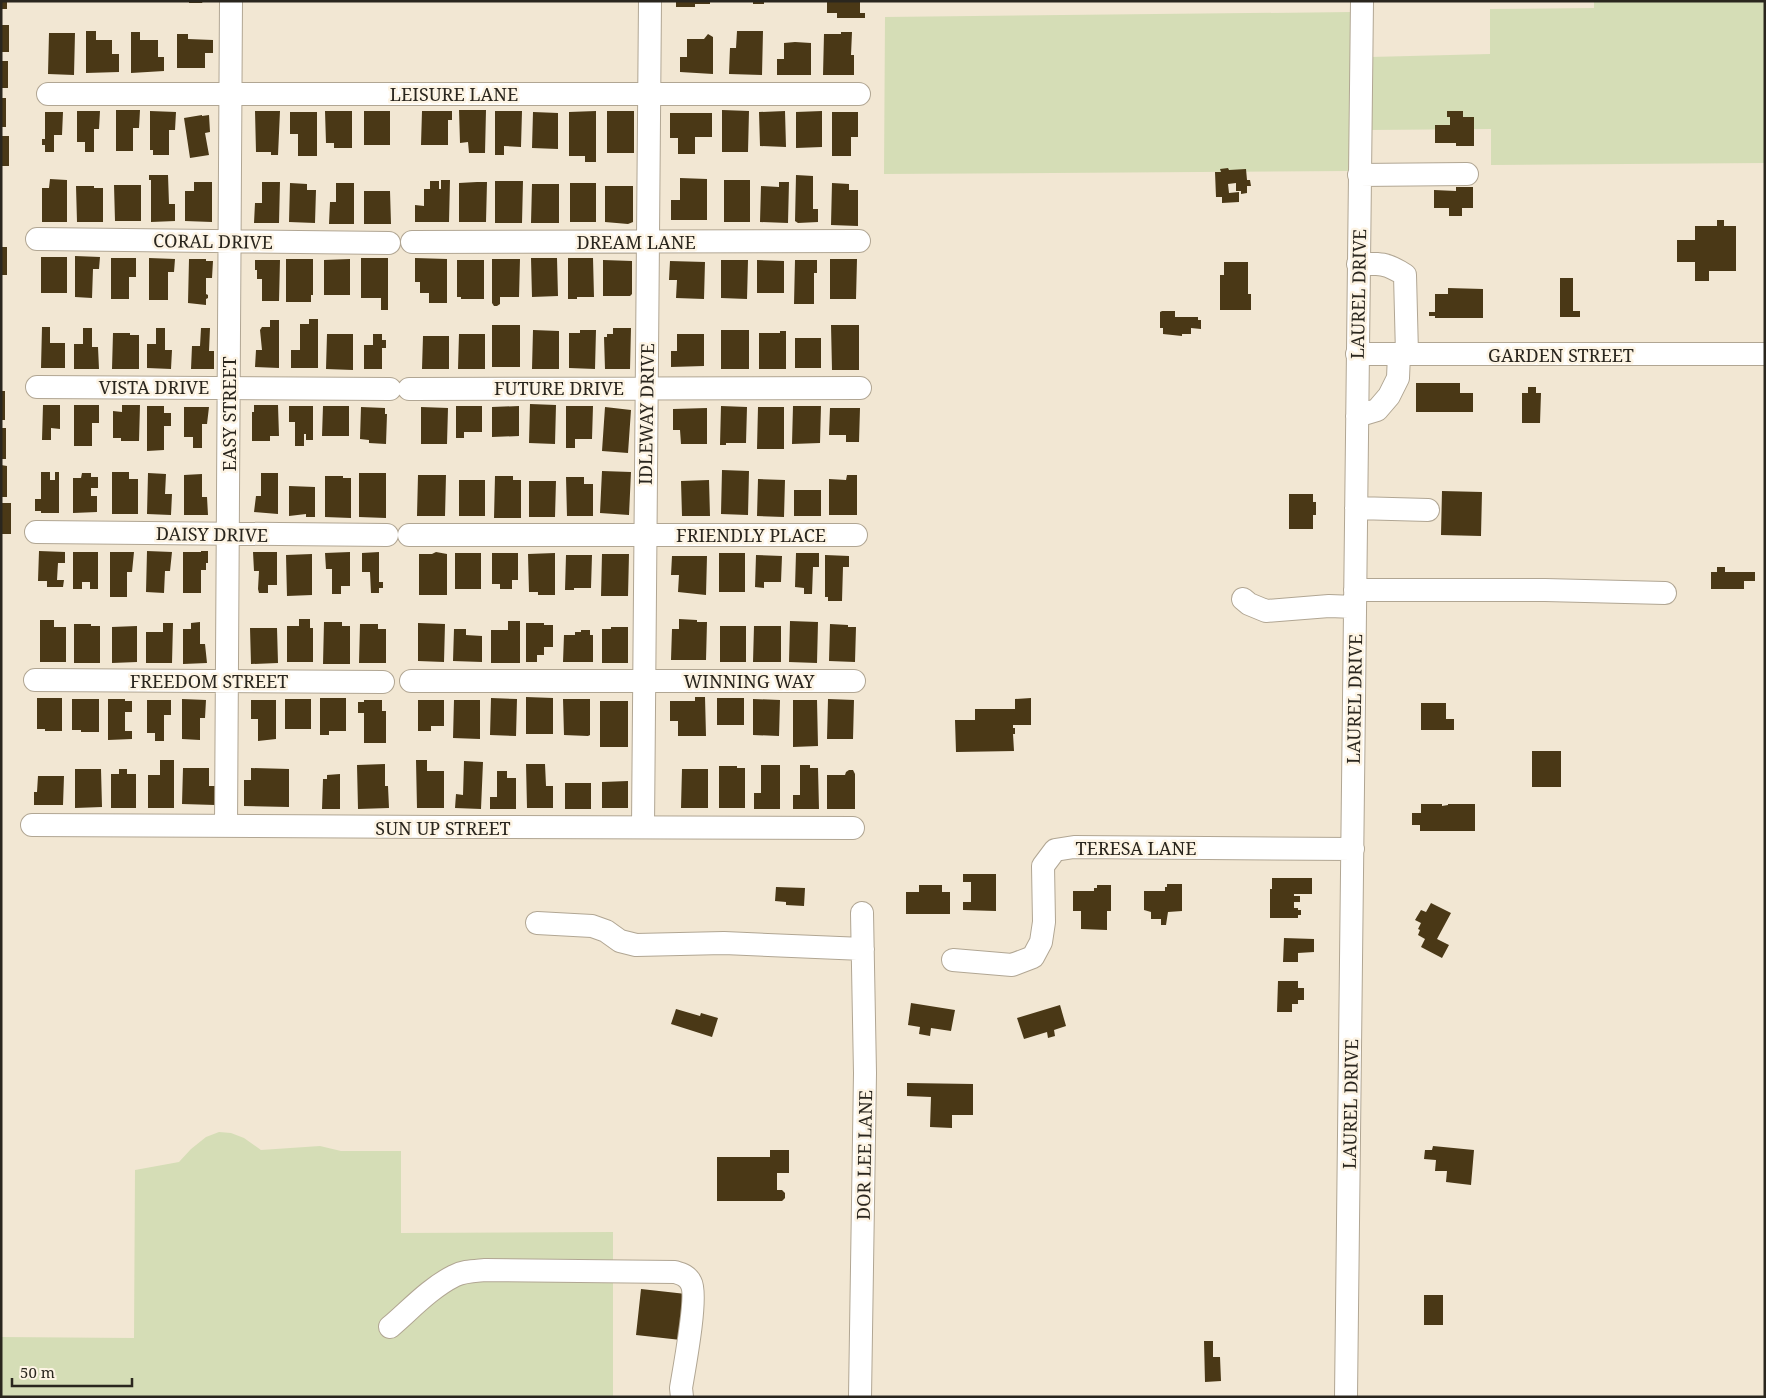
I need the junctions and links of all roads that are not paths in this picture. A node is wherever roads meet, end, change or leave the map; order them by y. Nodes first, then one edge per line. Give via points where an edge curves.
1 (231, 1) edge
2 (650, 1) edge
3 (1362, 1) edge
4 (230, 93) junction
5 (48, 94) dead end
6 (649, 94) junction
7 (859, 94) dead end
8 (1467, 174) dead end
9 (1360, 175) junction
10 (37, 239) dead end
11 (860, 241) dead end
12 (230, 242) junction
13 (412, 242) dead end
14 (648, 242) junction
15 (389, 243) dead end
16 (1358, 264) junction
17 (1357, 354) junction
18 (1403, 354) junction
19 (1765, 354) edge
20 (37, 387) dead end
21 (230, 387) junction
22 (647, 388) junction
23 (860, 388) dead end
24 (400, 389) joint
25 (1357, 416) junction
26 (1356, 508) junction
27 (1428, 510) dead end
28 (36, 532) dead end
29 (228, 534) junction
30 (645, 535) junction
31 (856, 535) dead end
32 (1664, 593) dead end
33 (1355, 598) junction
34 (1243, 599) dead end
35 (35, 680) dead end
36 (227, 681) junction
37 (410, 681) dead end
38 (854, 681) dead end
39 (383, 682) dead end
40 (644, 682) junction
41 (32, 825) dead end
42 (226, 826) junction
43 (643, 827) junction
44 (853, 828) dead end
45 (1353, 849) junction
46 (862, 913) dead end
47 (536, 923) dead end
48 (863, 949) junction
49 (953, 960) dead end
50 (390, 1327) dead end
51 (682, 1397) edge
52 (860, 1397) edge
53 (1346, 1397) edge

1 - 4 street, EASY STREET
2 - 6 street, IDLEWAY DRIVE
3 - 9 street, LAUREL DRIVE
4 - 5 street, LEISURE LANE
4 - 6 street, LEISURE LANE
4 - 12 street, EASY STREET
6 - 7 street, LEISURE LANE
6 - 14 street, IDLEWAY DRIVE
8 - 9 street
9 - 16 street, LAUREL DRIVE
10 - 12 street, CORAL DRIVE
11 - 14 street, DREAM LANE
12 - 15 street, CORAL DRIVE
12 - 21 street, EASY STREET
13 - 14 street, DREAM LANE
14 - 22 street, IDLEWAY DRIVE
16 - 17 street, LAUREL DRIVE
16 - 18 street via 1380,263 1394,267 1404,275
17 - 18 street, GARDEN STREET
17 - 25 street, LAUREL DRIVE
18 - 19 street, GARDEN STREET
18 - 25 street via 1398,378 1389,396 1376,410
20 - 21 street, VISTA DRIVE
21 - 24 street, VISTA DRIVE
21 - 29 street, EASY STREET
22 - 23 street, FUTURE DRIVE
22 - 24 street, FUTURE DRIVE
22 - 30 street, IDLEWAY DRIVE
25 - 26 street, LAUREL DRIVE
26 - 27 street
26 - 33 street, LAUREL DRIVE
28 - 29 street, DAISY DRIVE
29 - 30 street, DAISY DRIVE
29 - 36 street, EASY STREET
30 - 31 street, FRIENDLY PLACE
30 - 40 street, IDLEWAY DRIVE
32 - 33 street via 1546,590
33 - 34 street via 1329,606 1266,611
33 - 45 street, LAUREL DRIVE
35 - 36 street, FREEDOM STREET
36 - 39 street, FREEDOM STREET
36 - 42 street, EASY STREET
37 - 40 street
38 - 40 street, WINNING WAY
40 - 43 street, IDLEWAY DRIVE
41 - 42 street, SUN UP STREET
42 - 43 street, SUN UP STREET
43 - 44 street, SUN UP STREET
45 - 49 street, TERESA LANE via 1074,847 1055,850 1043,866 1044,922 1041,942 1033,957 1012,966
45 - 53 street, LAUREL DRIVE
46 - 48 street, DOR LEE LANE
47 - 48 street via 592,926 620,941 636,945 724,943
48 - 52 street, DOR LEE LANE via 865,1073
50 - 51 street via 433,1289 454,1276 470,1271 675,1272 685,1275 692,1284 693,1301

